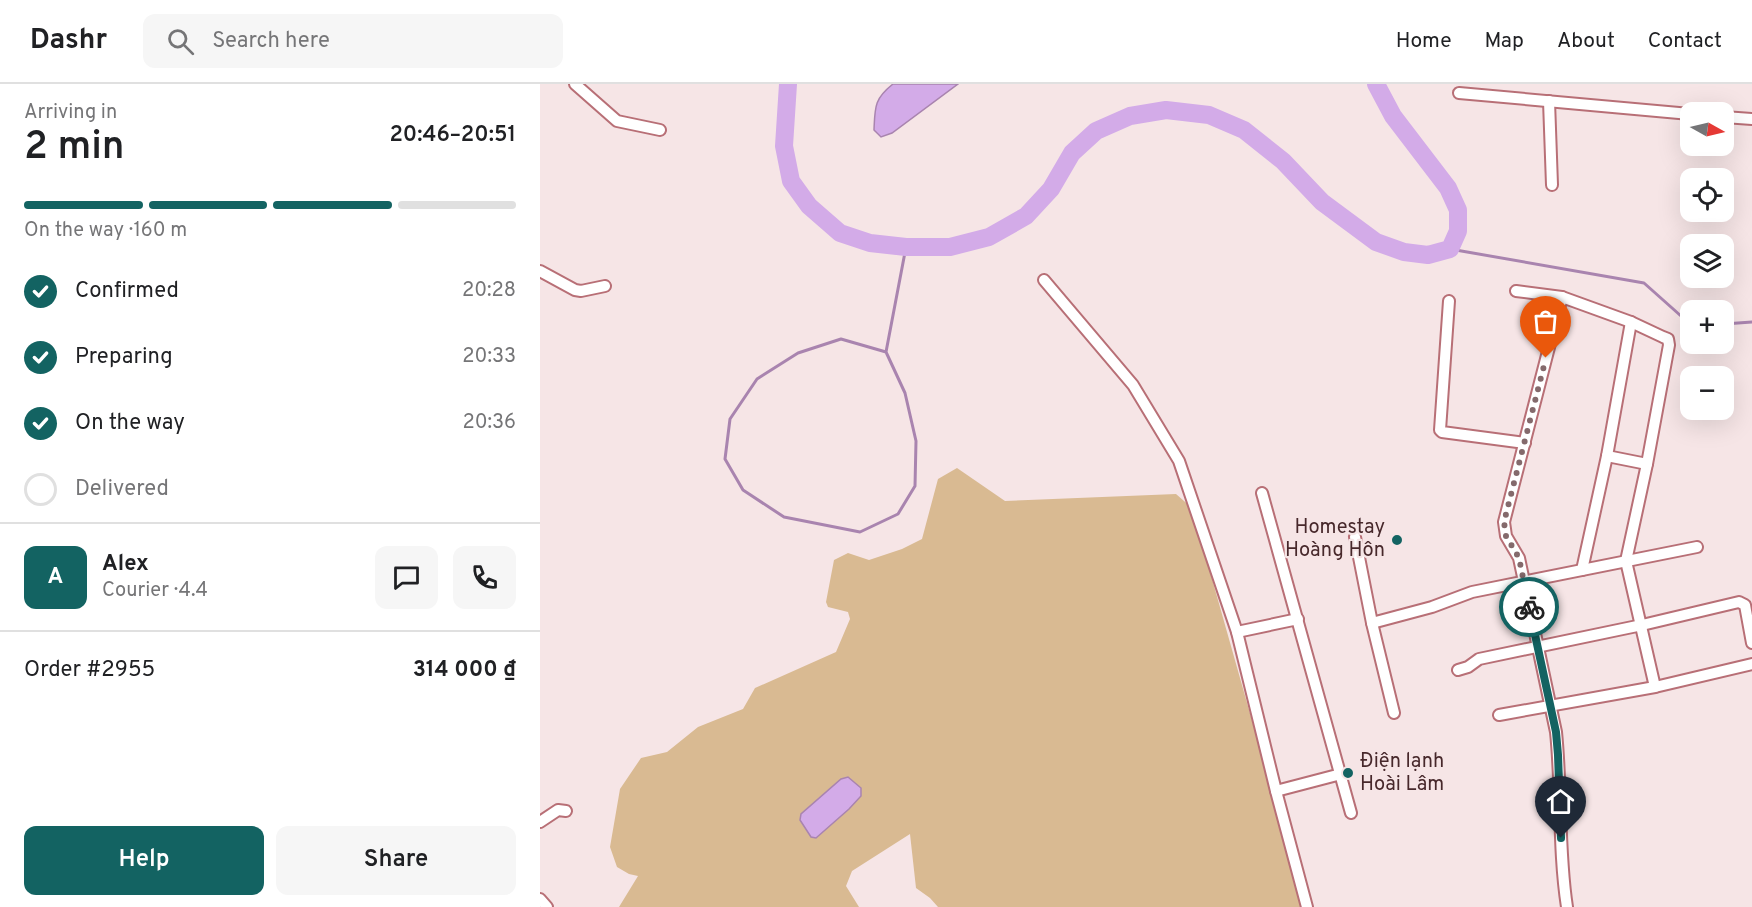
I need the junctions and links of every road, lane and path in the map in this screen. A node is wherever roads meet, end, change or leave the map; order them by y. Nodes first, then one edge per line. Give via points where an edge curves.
1 (575, 84) edge
2 (1459, 93) dead end
3 (1549, 101) junction
4 (1680, 113) edge
5 (1734, 118) edge
6 (1752, 119) edge
7 (660, 130) dead end
8 (1552, 185) dead end
9 (540, 271) edge
10 (1044, 280) dead end
11 (605, 286) dead end
12 (1516, 291) dead end
13 (1562, 297) junction
14 (1449, 301) dead end
15 (1631, 322) junction
16 (1525, 443) junction
17 (1607, 456) junction
18 (1647, 464) junction
19 (1262, 493) dead end
20 (1354, 537) dead end
21 (1697, 547) dead end
22 (1626, 561) junction
23 (1582, 570) junction
24 (1523, 582) junction
25 (1298, 619) junction
26 (1372, 623) junction
27 (1642, 625) junction
28 (1237, 632) junction
29 (1752, 643) edge
30 (1538, 646) junction
31 (1752, 664) edge
32 (1458, 670) dead end
33 (1656, 687) junction
34 (1551, 705) junction
35 (1394, 713) dead end
36 (1499, 715) dead end
37 (1341, 774) junction
38 (1276, 791) junction
39 (566, 811) dead end
40 (1351, 813) dead end
41 (540, 822) edge
42 (540, 898) edge
43 (547, 907) edge
44 (1307, 907) edge
45 (1567, 907) edge

1 - 7 street via 617,121
2 - 3 street
3 - 4 street
3 - 8 street
5 - 6 street
9 - 11 street via 575,291
10 - 28 street via 1133,385 1179,461
12 - 13 street
13 - 15 street
13 - 16 street
14 - 16 street via 1440,430
15 - 17 street
15 - 18 street via 1663,336 1670,345
16 - 24 street via 1504,522 1506,536 1519,558
17 - 18 street
17 - 23 street
18 - 22 street
19 - 25 street
20 - 26 street
21 - 22 street
22 - 23 street
22 - 27 street
23 - 24 street
24 - 26 street via 1472,592
24 - 30 street
25 - 28 street
25 - 37 street
26 - 35 street
27 - 29 street via 1739,602 1745,605
27 - 30 street
27 - 33 street
28 - 38 street
30 - 32 street via 1479,659
30 - 34 street
31 - 33 street
33 - 34 street
34 - 36 street
34 - 45 street via 1558,755
37 - 38 street
37 - 40 street
38 - 44 street
39 - 41 street via 558,810
42 - 43 street

